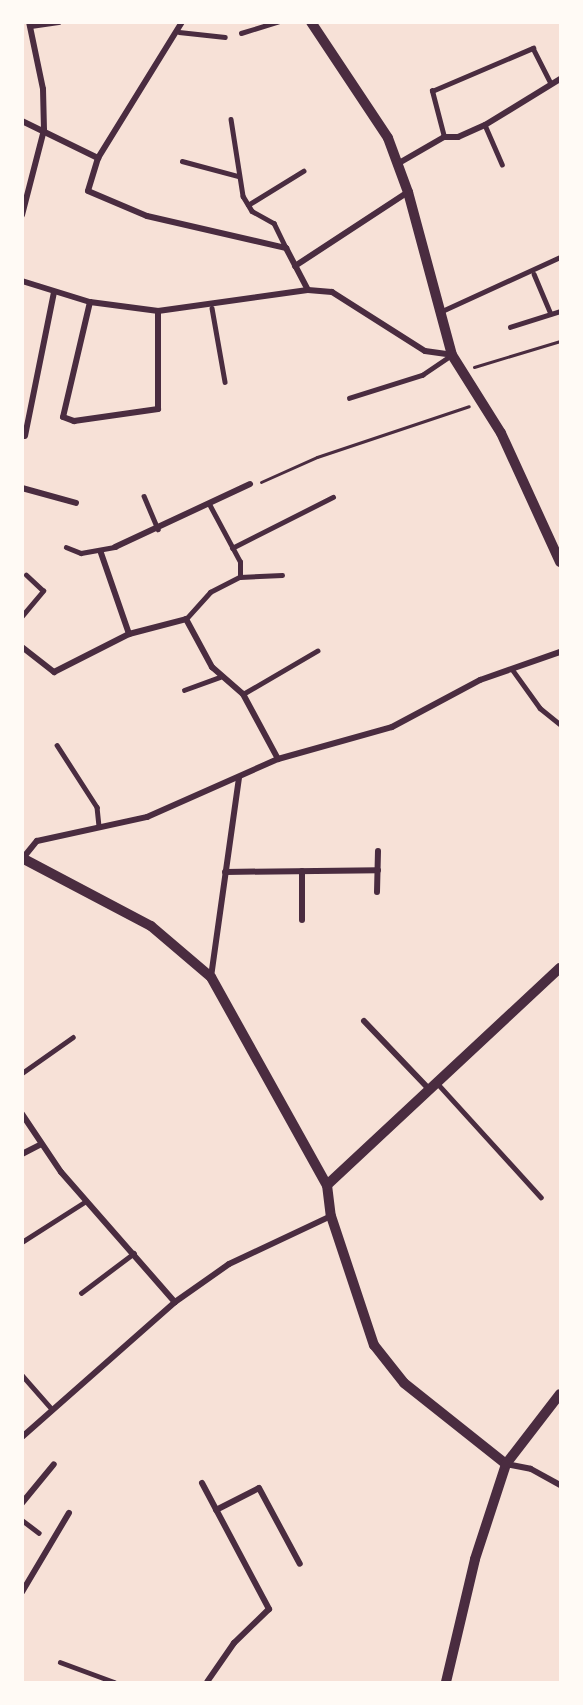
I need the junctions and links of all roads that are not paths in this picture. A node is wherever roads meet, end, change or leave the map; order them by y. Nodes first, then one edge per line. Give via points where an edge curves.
1 (59, 22) edge
2 (182, 22) edge
3 (277, 22) edge
4 (311, 22) edge
5 (30, 24) edge
6 (179, 32) junction
7 (241, 33) dead end
8 (225, 37) dead end
9 (561, 79) edge
10 (551, 83) junction
11 (231, 119) dead end
12 (22, 121) edge
13 (485, 125) junction
14 (44, 130) junction
15 (444, 137) junction
16 (98, 158) junction
17 (182, 161) dead end
18 (399, 163) junction
19 (502, 164) dead end
20 (303, 171) dead end
21 (238, 176) junction
22 (408, 192) junction
23 (248, 205) junction
24 (22, 214) edge
25 (286, 248) junction
26 (561, 257) edge
27 (296, 266) junction
28 (534, 274) junction
29 (22, 282) edge
30 (308, 290) junction
31 (54, 292) junction
32 (90, 302) junction
33 (212, 308) junction
34 (158, 311) junction
35 (561, 311) edge
36 (439, 312) junction
37 (551, 314) junction
38 (510, 327) dead end
39 (452, 355) junction
40 (225, 382) dead end
41 (349, 398) dead end
42 (26, 406) edge
43 (25, 436) dead end
44 (250, 484) road end
45 (22, 488) edge
46 (144, 496) dead end
47 (333, 497) dead end
48 (76, 502) dead end
49 (210, 506) junction
50 (158, 529) junction
51 (66, 547) dead end
52 (115, 547) joint
53 (232, 548) junction
54 (101, 553) junction
55 (561, 562) edge
56 (26, 575) dead end
57 (282, 575) dead end
58 (240, 577) junction
59 (22, 616) edge
60 (186, 619) junction
61 (129, 634) junction
62 (22, 647) edge
63 (317, 651) dead end
64 (561, 652) edge
65 (512, 669) junction
66 (220, 677) junction
67 (184, 690) dead end
68 (243, 694) junction
69 (561, 724) edge
70 (57, 745) dead end
71 (278, 759) junction
72 (239, 778) junction
73 (99, 826) junction
74 (378, 850) dead end
75 (23, 858) edge
76 (378, 870) junction
77 (302, 871) junction
78 (225, 872) junction
79 (377, 892) dead end
80 (302, 920) dead end
81 (561, 968) edge
82 (211, 977) junction
83 (364, 1021) dead end
84 (73, 1037) dead end
85 (22, 1073) edge
86 (433, 1086) junction
87 (22, 1114) edge
88 (40, 1145) junction
89 (22, 1154) edge
90 (327, 1185) junction
91 (541, 1197) dead end
92 (86, 1201) junction
93 (331, 1216) junction
94 (24, 1239) edge
95 (135, 1252) junction
96 (81, 1293) dead end
97 (175, 1302) junction
98 (22, 1375) edge
99 (561, 1394) edge
100 (52, 1409) junction
101 (22, 1437) edge
102 (54, 1464) dead end
103 (506, 1464) junction
104 (202, 1483) dead end
105 (561, 1485) edge
106 (22, 1503) edge
107 (216, 1510) junction
108 (69, 1513) dead end
109 (22, 1521) edge
110 (39, 1533) dead end
111 (300, 1564) dead end
112 (22, 1592) edge
113 (60, 1662) dead end
114 (114, 1683) edge
115 (207, 1683) edge
116 (446, 1683) edge

1 - 5 street
2 - 6 street
3 - 7 lane
4 - 18 street
5 - 14 street
6 - 8 lane
6 - 16 street
9 - 10 street
10 - 13 street
10 - 15 lane via 533,48 432,91
11 - 21 lane
12 - 14 street
13 - 15 street via 458,138
13 - 19 lane
14 - 16 street
14 - 24 street
15 - 18 street
16 - 25 street via 88,191 147,216
17 - 21 lane
18 - 22 street
20 - 23 lane
21 - 23 lane
22 - 27 street
22 - 36 street
23 - 25 lane via 274,223
25 - 27 street
26 - 28 lane
27 - 30 street
28 - 36 lane
28 - 37 lane
29 - 31 street
30 - 33 street
30 - 39 street via 348,299 425,351
31 - 32 street
31 - 42 street
32 - 34 street
32 - 34 street via 63,417 74,421 158,409
33 - 34 street
33 - 40 lane
35 - 37 lane
36 - 39 street
37 - 38 lane
39 - 41 lane via 422,375
39 - 55 street via 501,433
42 - 43 street
44 - 49 street
45 - 48 street
46 - 50 lane
47 - 53 lane
49 - 50 street
49 - 53 lane
50 - 52 street
51 - 54 lane
52 - 54 lane
53 - 58 lane
54 - 61 street
56 - 59 lane via 43,591
57 - 58 lane
58 - 60 lane via 210,592
60 - 61 street
60 - 66 street
61 - 62 street via 54,672
63 - 68 lane
64 - 65 street
65 - 69 lane via 540,708
65 - 71 street via 392,727
66 - 67 lane
66 - 68 street
68 - 71 street
70 - 73 lane via 97,807
71 - 72 street
72 - 73 street via 147,817
72 - 78 street
73 - 75 street via 37,841
74 - 76 street
75 - 82 street via 151,926
76 - 77 street
76 - 79 street
77 - 78 street
77 - 80 street
78 - 82 street
81 - 86 street
82 - 90 street
83 - 86 street
84 - 85 lane
86 - 90 street
86 - 91 lane
87 - 88 street
88 - 89 street
88 - 92 street
90 - 93 street
92 - 94 lane
92 - 95 street
93 - 97 street via 229,1264
93 - 103 street via 374,1346 404,1383
95 - 96 lane
95 - 97 street
97 - 100 street
98 - 100 lane
99 - 103 street
100 - 101 street
102 - 106 street
103 - 105 street via 531,1469
103 - 116 street via 475,1559
104 - 107 street
107 - 111 street via 259,1488
107 - 115 street via 270,1609 234,1643
108 - 112 street
109 - 110 lane
113 - 114 lane

